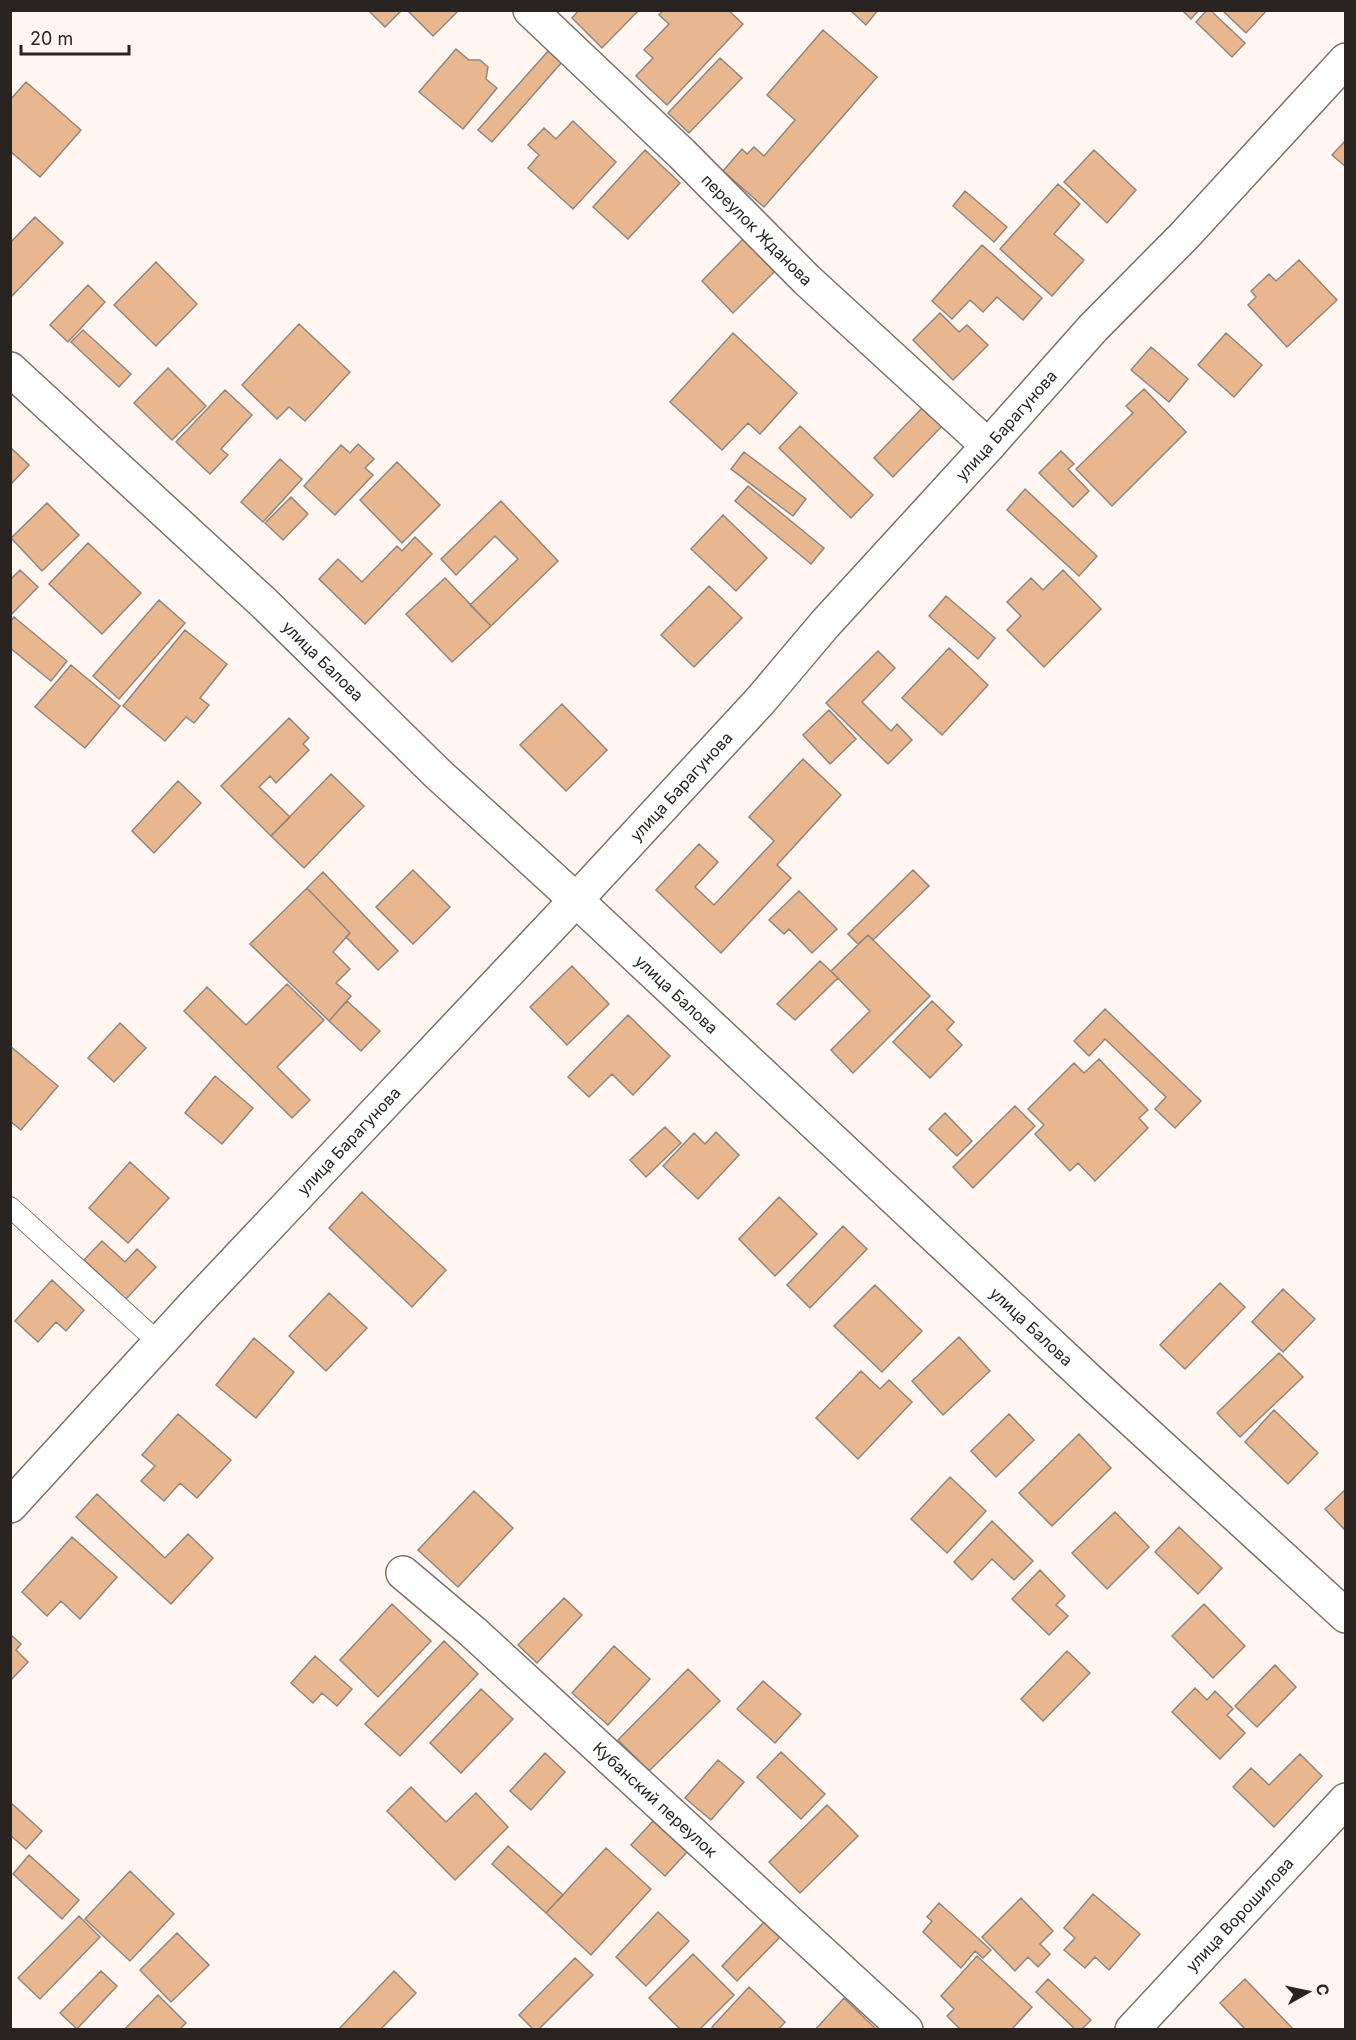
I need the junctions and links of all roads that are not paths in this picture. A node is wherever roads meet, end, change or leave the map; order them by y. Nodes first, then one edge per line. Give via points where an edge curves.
1 (530, 10) edge
2 (1346, 60) edge
3 (10, 369) edge
4 (988, 446) junction
5 (576, 900) junction
6 (10, 1207) edge
7 (159, 1343) junction
8 (10, 1506) edge
9 (403, 1573) dead end
10 (1346, 1616) edge
11 (1346, 1800) edge
12 (906, 2030) edge
13 (1132, 2030) edge

1 - 4 street, переулок Жданова via 807,280
2 - 4 street, улица Барагунова via 1185,235 1093,328
3 - 5 street, улица Балова via 265,604 437,773
4 - 5 street, улица Барагунова via 825,624 760,702
5 - 7 street, улица Барагунова
5 - 10 street, улица Балова
6 - 7 lane
7 - 8 street, улица Барагунова
9 - 12 street, Кубанский переулок via 473,1632
11 - 13 street, улица Ворошилова

